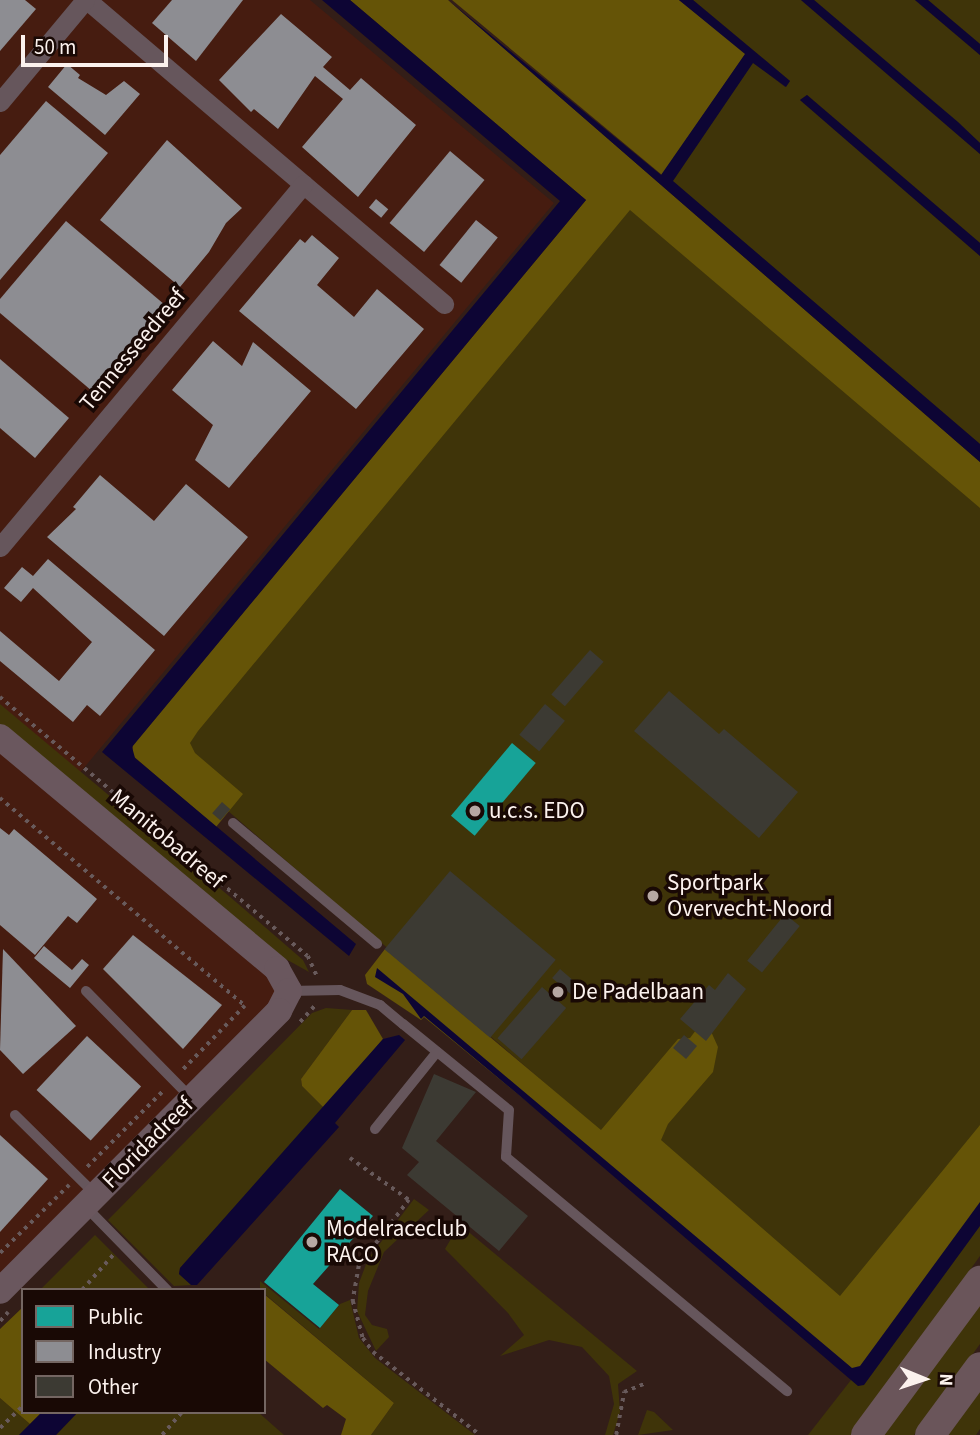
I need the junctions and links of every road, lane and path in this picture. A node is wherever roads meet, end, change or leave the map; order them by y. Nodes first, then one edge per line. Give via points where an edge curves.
1 (86, 0) edge
2 (0, 102) edge
3 (304, 184) junction
4 (444, 304) dead end
5 (0, 547) edge
6 (0, 697) edge
7 (0, 737) edge
8 (233, 823) dead end
9 (377, 944) dead end
10 (318, 989) junction
11 (86, 991) dead end
12 (289, 991) junction
13 (437, 1052) junction
14 (192, 1099) junction
15 (15, 1115) dead end
16 (375, 1129) dead end
17 (350, 1158) dead end
18 (91, 1201) junction
19 (123, 1244) junction
20 (980, 1281) edge
21 (2, 1286) edge
22 (84, 1288) edge
23 (165, 1288) edge
24 (980, 1367) edge
25 (646, 1383) dead end
26 (787, 1391) dead end
27 (21, 1408) edge
28 (180, 1414) edge
29 (0, 1428) edge
30 (162, 1435) edge
31 (480, 1435) edge
32 (616, 1435) edge
33 (866, 1435) edge
34 (930, 1435) edge

1 - 2 street
1 - 3 street
3 - 4 street
3 - 5 street, Tennesseedreef
6 - 10 path, Manitobadreef via 308,956 316,968
7 - 12 street, Manitobadreef via 277,969
8 - 9 lane
10 - 12 lane
10 - 13 lane via 340,989 380,1005
11 - 14 lane
12 - 14 street, Floridadreef via 279,1011
13 - 16 lane
13 - 26 lane via 509,1110 506,1157
14 - 18 street, Floridadreef
15 - 18 lane
17 - 31 path via 409,1200 359,1266 353,1301 363,1338 373,1352
18 - 19 lane
18 - 21 street, Floridadreef
19 - 22 path
19 - 23 lane
20 - 33 main road
24 - 34 main road
25 - 32 path via 624,1392
27 - 29 path
28 - 30 path

